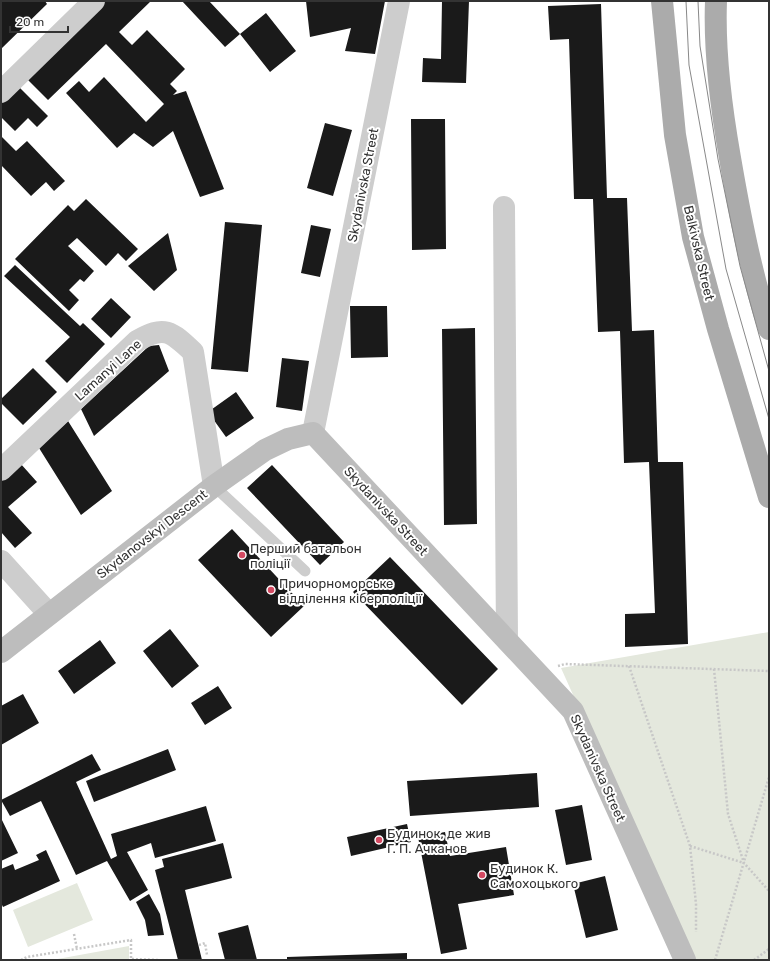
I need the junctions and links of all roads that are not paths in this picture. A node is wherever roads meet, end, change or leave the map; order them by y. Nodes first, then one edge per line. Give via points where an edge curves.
1 (94, 1) edge
2 (400, 1) edge
3 (662, 1) edge
4 (716, 1) edge
5 (1, 92) edge
6 (504, 207) dead end
7 (769, 329) edge
8 (313, 433) junction
9 (1, 470) edge
10 (214, 486) junction
11 (769, 497) edge
12 (1, 561) edge
13 (305, 570) dead end
14 (49, 614) junction
15 (507, 640) junction
16 (1, 652) edge
17 (684, 960) edge

1 - 5 street
2 - 8 street, Skydanivska Street
3 - 11 main road, Balkivska Street via 675,135 693,236
4 - 7 main road via 723,117 739,212 757,291
6 - 15 street
8 - 10 street, Skydanovskyi Descent via 288,439 265,450
8 - 15 street, Skydanivska Street
9 - 10 street, Lamanyi Lane via 137,342 150,334 164,331 179,339 192,352
10 - 13 lane
10 - 14 street, Skydanovskyi Descent
12 - 14 street
14 - 16 street, Skydanovskyi Descent
15 - 17 street, Skydanivska Street via 573,710

